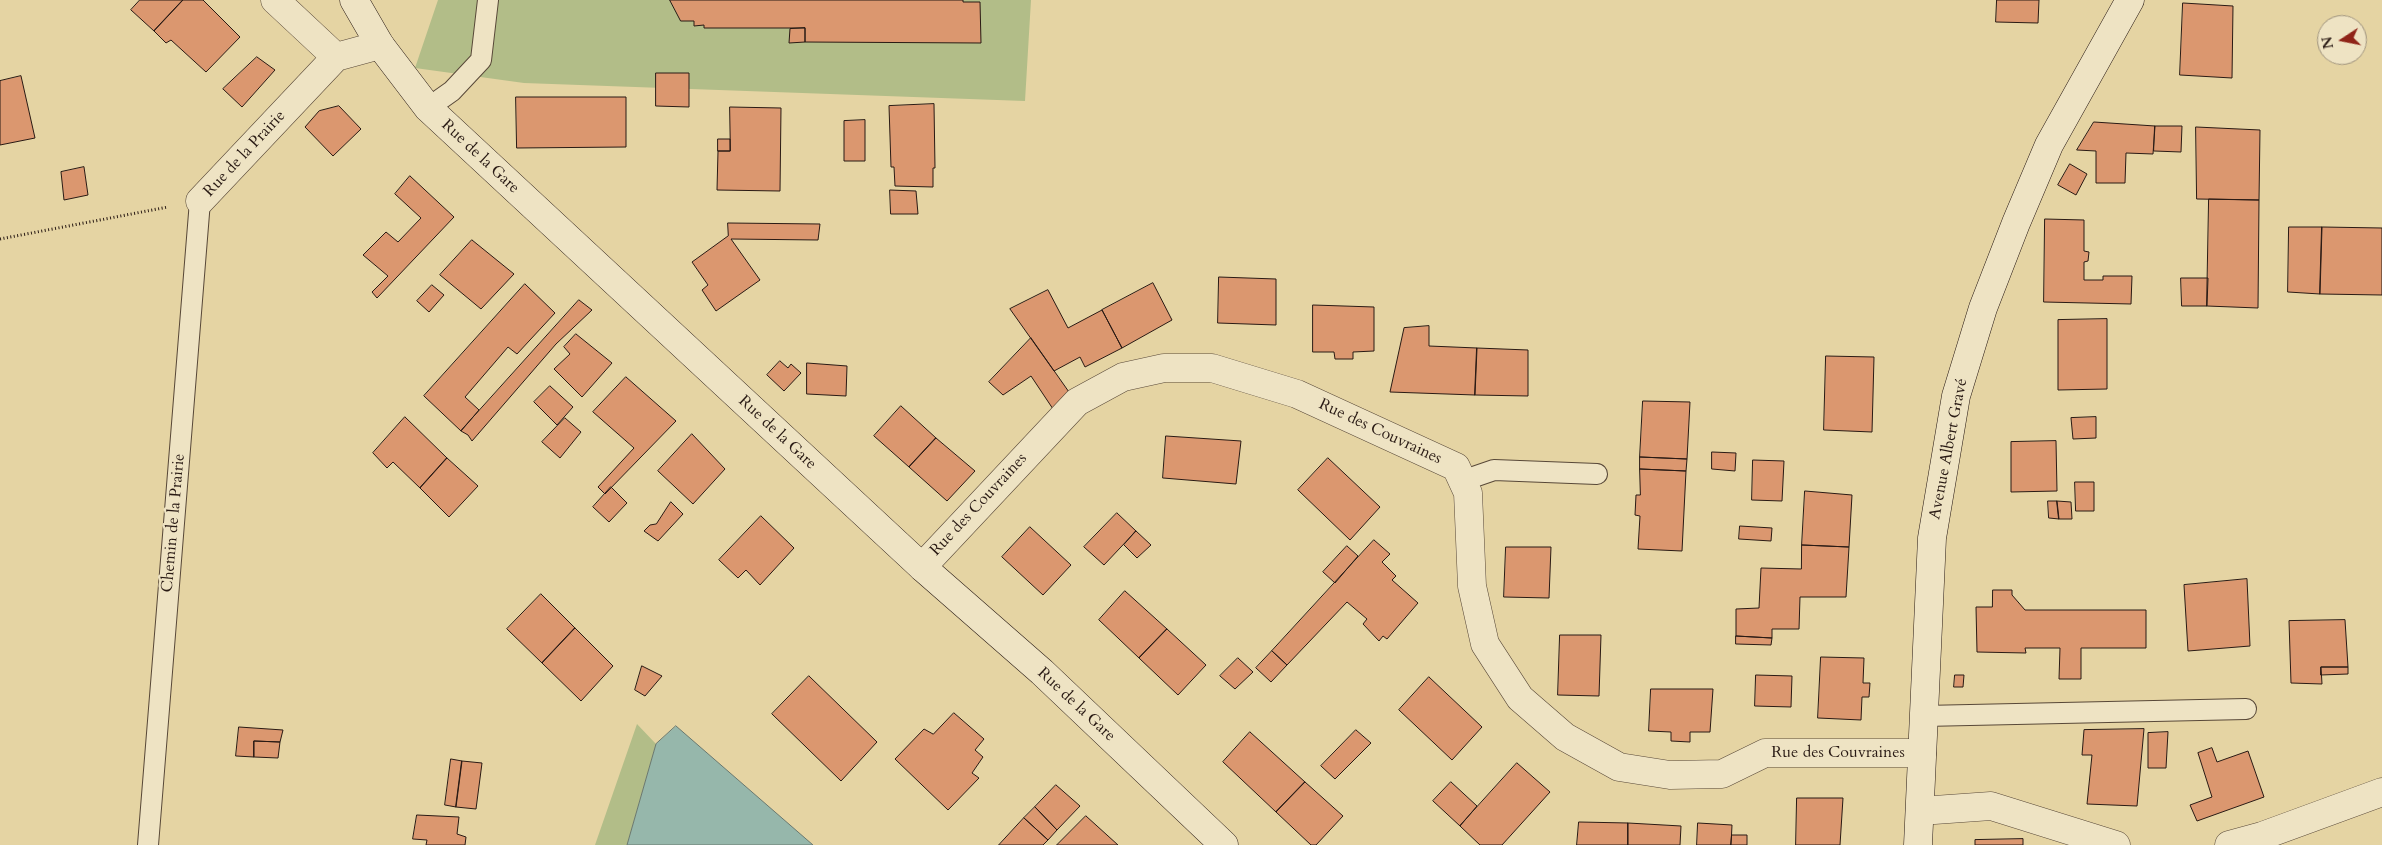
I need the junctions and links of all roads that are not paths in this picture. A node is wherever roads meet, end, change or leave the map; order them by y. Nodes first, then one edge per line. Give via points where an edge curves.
1 (275, 0) edge
2 (354, 0) edge
3 (488, 0) edge
4 (2130, 0) edge
5 (380, 46) junction
6 (336, 57) junction
7 (428, 108) junction
8 (200, 201) joint
9 (1597, 474) dead end
10 (1462, 481) junction
11 (922, 567) junction
12 (2246, 709) dead end
13 (1924, 716) junction
14 (1922, 753) junction
15 (2382, 792) edge
16 (1920, 811) junction
17 (148, 845) edge
18 (1224, 845) edge
19 (1918, 845) edge
20 (2116, 845) edge
21 (2229, 845) edge

1 - 6 street
2 - 5 street, Rue de la Gare
3 - 7 lane via 481,60 452,91
4 - 13 street, Avenue Albert Gravé via 2050,145 1983,308 1956,396 1932,538
5 - 6 street
5 - 7 street, Rue de la Gare
6 - 8 street, Rue de la Prairie
7 - 11 street, Rue de la Gare
8 - 17 lane, Chemin de la Prairie
9 - 10 lane via 1494,470
10 - 11 street, Rue des Couvraines via 1456,467 1298,394 1212,368 1164,368 1123,378 1077,402
10 - 14 street, Rue des Couvraines via 1468,493 1472,586 1485,644 1520,698 1566,737 1619,767 1670,775 1722,774 1765,753
11 - 18 street, Rue de la Gare via 1042,672
12 - 13 lane
13 - 14 street, Avenue Albert Gravé
14 - 16 street, Avenue Albert Gravé
15 - 21 street
16 - 19 street, Avenue Albert Gravé
16 - 20 street via 1991,806

